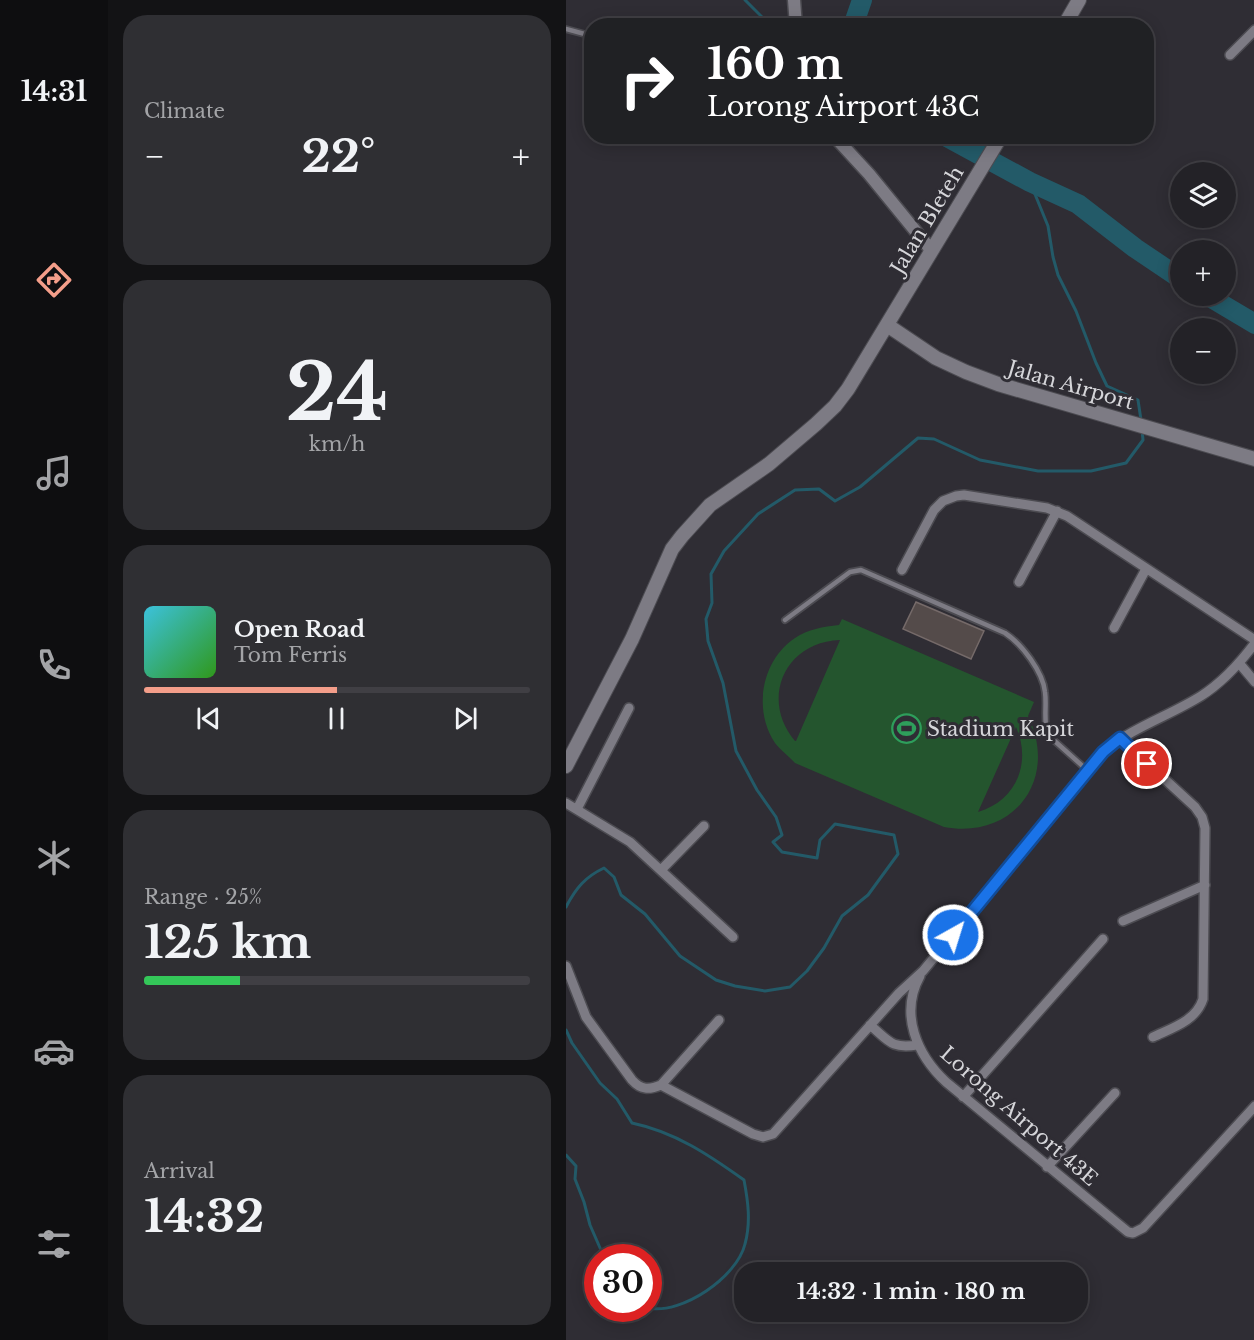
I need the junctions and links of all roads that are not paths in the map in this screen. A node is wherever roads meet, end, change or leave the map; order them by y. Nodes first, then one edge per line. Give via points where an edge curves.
1 (794, 0) edge
2 (1079, 0) edge
3 (795, 18) edge
4 (1069, 18) edge
5 (566, 29) edge
6 (1254, 30) edge
7 (584, 35) edge
8 (1230, 55) dead end
9 (841, 144) edge
10 (996, 144) edge
11 (931, 250) junction
12 (887, 325) junction
13 (1254, 459) edge
14 (1057, 511) junction
15 (1146, 568) junction
16 (902, 570) dead end
17 (1019, 582) dead end
18 (785, 620) dead end
19 (1114, 628) dead end
20 (1254, 642) edge
21 (1239, 663) junction
22 (1254, 682) edge
23 (629, 708) dead end
24 (1120, 738) junction
25 (566, 766) edge
26 (1087, 770) junction
27 (566, 803) edge
28 (577, 809) junction
29 (704, 826) dead end
30 (661, 870) junction
31 (1205, 885) junction
32 (1123, 921) dead end
33 (733, 937) dead end
34 (1103, 939) dead end
35 (566, 966) edge
36 (923, 971) junction
37 (719, 1020) dead end
38 (870, 1025) junction
39 (1153, 1037) dead end
40 (917, 1045) junction
41 (661, 1085) junction
42 (1115, 1093) dead end
43 (964, 1097) junction
44 (1254, 1106) edge
45 (1048, 1167) junction

1 - 3 street
2 - 4 main road
5 - 7 lane
6 - 8 street
9 - 11 street
10 - 11 main road, Jalan Bleteh
11 - 12 main road, Jalan Bleteh
12 - 13 main road, Jalan Airport via 936,358 998,384
12 - 25 main road, Jalan Bleteh via 835,406 769,464 710,505 672,549 632,639
14 - 15 street
14 - 16 street via 964,495 949,498 934,510
14 - 17 street
15 - 19 street
15 - 20 street
18 - 26 lane via 850,572 861,570 1006,633 1024,649 1042,680 1048,735
20 - 21 street
21 - 22 street
21 - 24 street via 1202,695
23 - 28 street
24 - 26 street
24 - 31 street via 1199,812 1205,828
26 - 36 street
27 - 28 street
28 - 30 street via 624,838
29 - 30 street
30 - 33 street
31 - 32 street
31 - 39 street via 1200,1008 1186,1021
34 - 43 street
35 - 41 street via 586,1017 632,1080 647,1089
36 - 38 street
36 - 40 street, Lorong Airport 43E via 911,1006
37 - 41 street
38 - 40 street via 895,1045
38 - 41 street via 768,1136 753,1134
40 - 43 street, Lorong Airport 43E via 937,1074
42 - 45 street
43 - 45 street, Lorong Airport 43E
44 - 45 street, Lorong Airport 43E via 1143,1228 1133,1233 1123,1230

